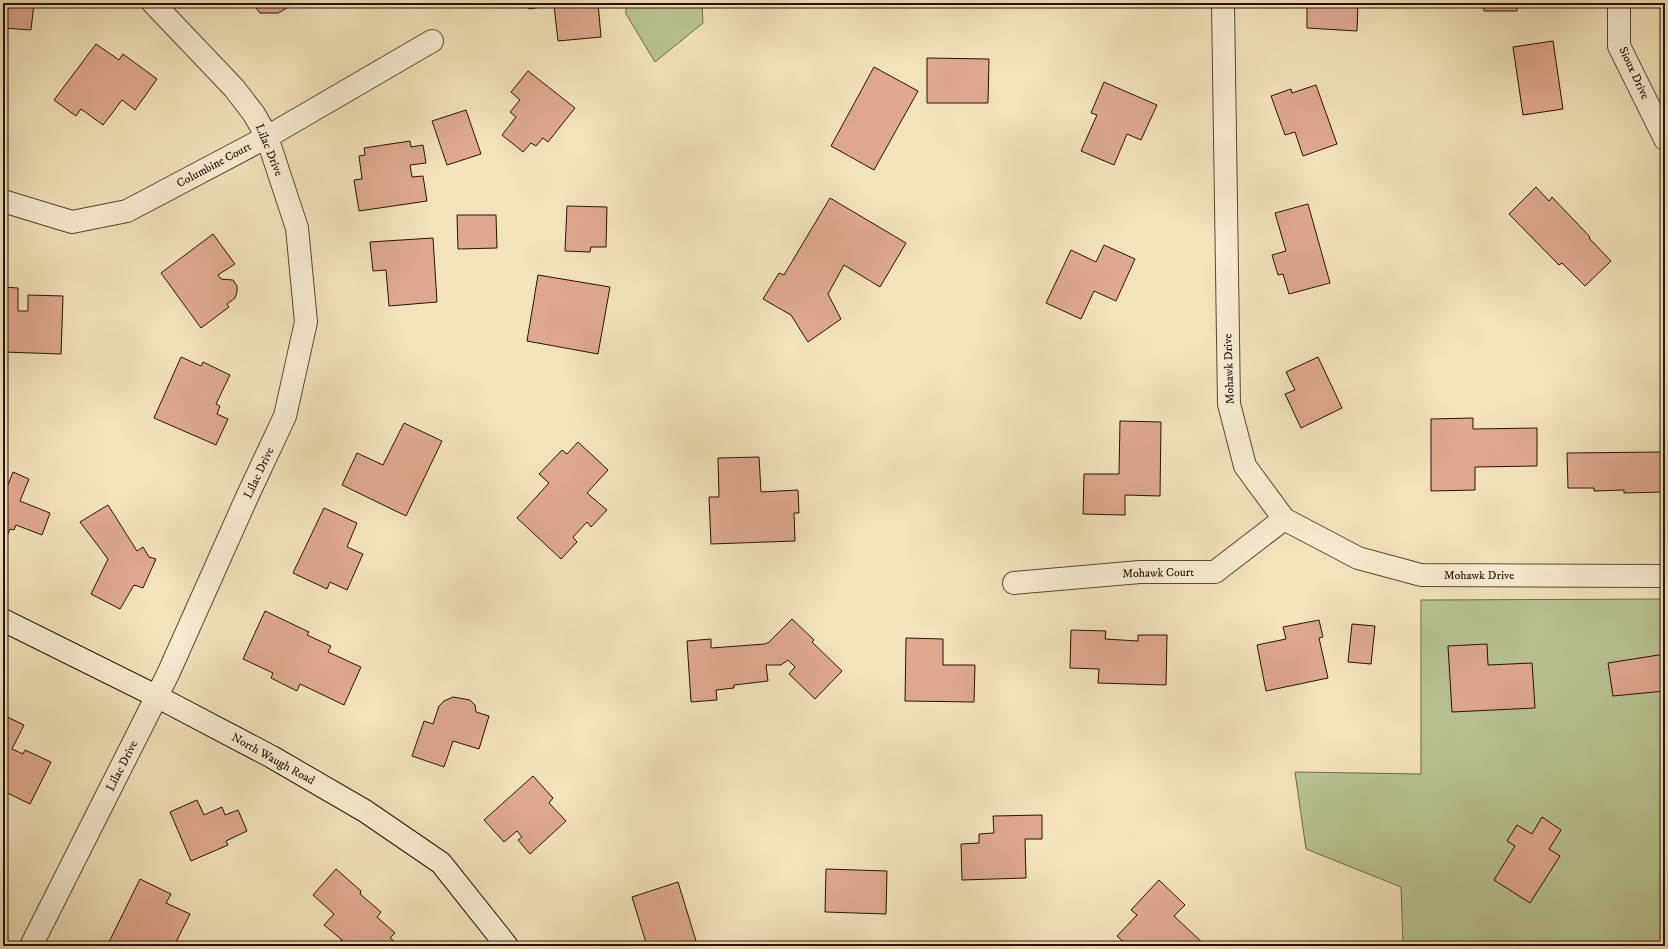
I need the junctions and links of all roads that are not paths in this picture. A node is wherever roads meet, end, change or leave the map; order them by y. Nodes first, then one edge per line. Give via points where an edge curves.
1 (153, 3) edge
2 (1223, 3) edge
3 (1619, 3) edge
4 (432, 41) dead end
5 (266, 137) junction
6 (1665, 139) edge
7 (3, 201) edge
8 (1284, 519) junction
9 (1665, 576) edge
10 (1014, 583) dead end
11 (3, 620) edge
12 (156, 696) junction
13 (31, 946) edge
14 (508, 946) edge

1 - 5 street, Lilac Drive via 234,88 254,114
2 - 8 street, Mohawk Drive via 1229,404 1245,466
3 - 6 street, Sioux Drive via 1619,46
4 - 5 street, Columbine Court
5 - 7 street, Columbine Court via 127,211 72,222
5 - 12 street, Lilac Drive via 297,228 306,322 286,416
8 - 9 street, Mohawk Drive via 1358,558 1421,575
8 - 10 street, Mohawk Court via 1215,572 1140,572
11 - 12 street, North Waugh Road
12 - 13 street, Lilac Drive
12 - 14 street, North Waugh Road via 286,765 365,811 441,862

